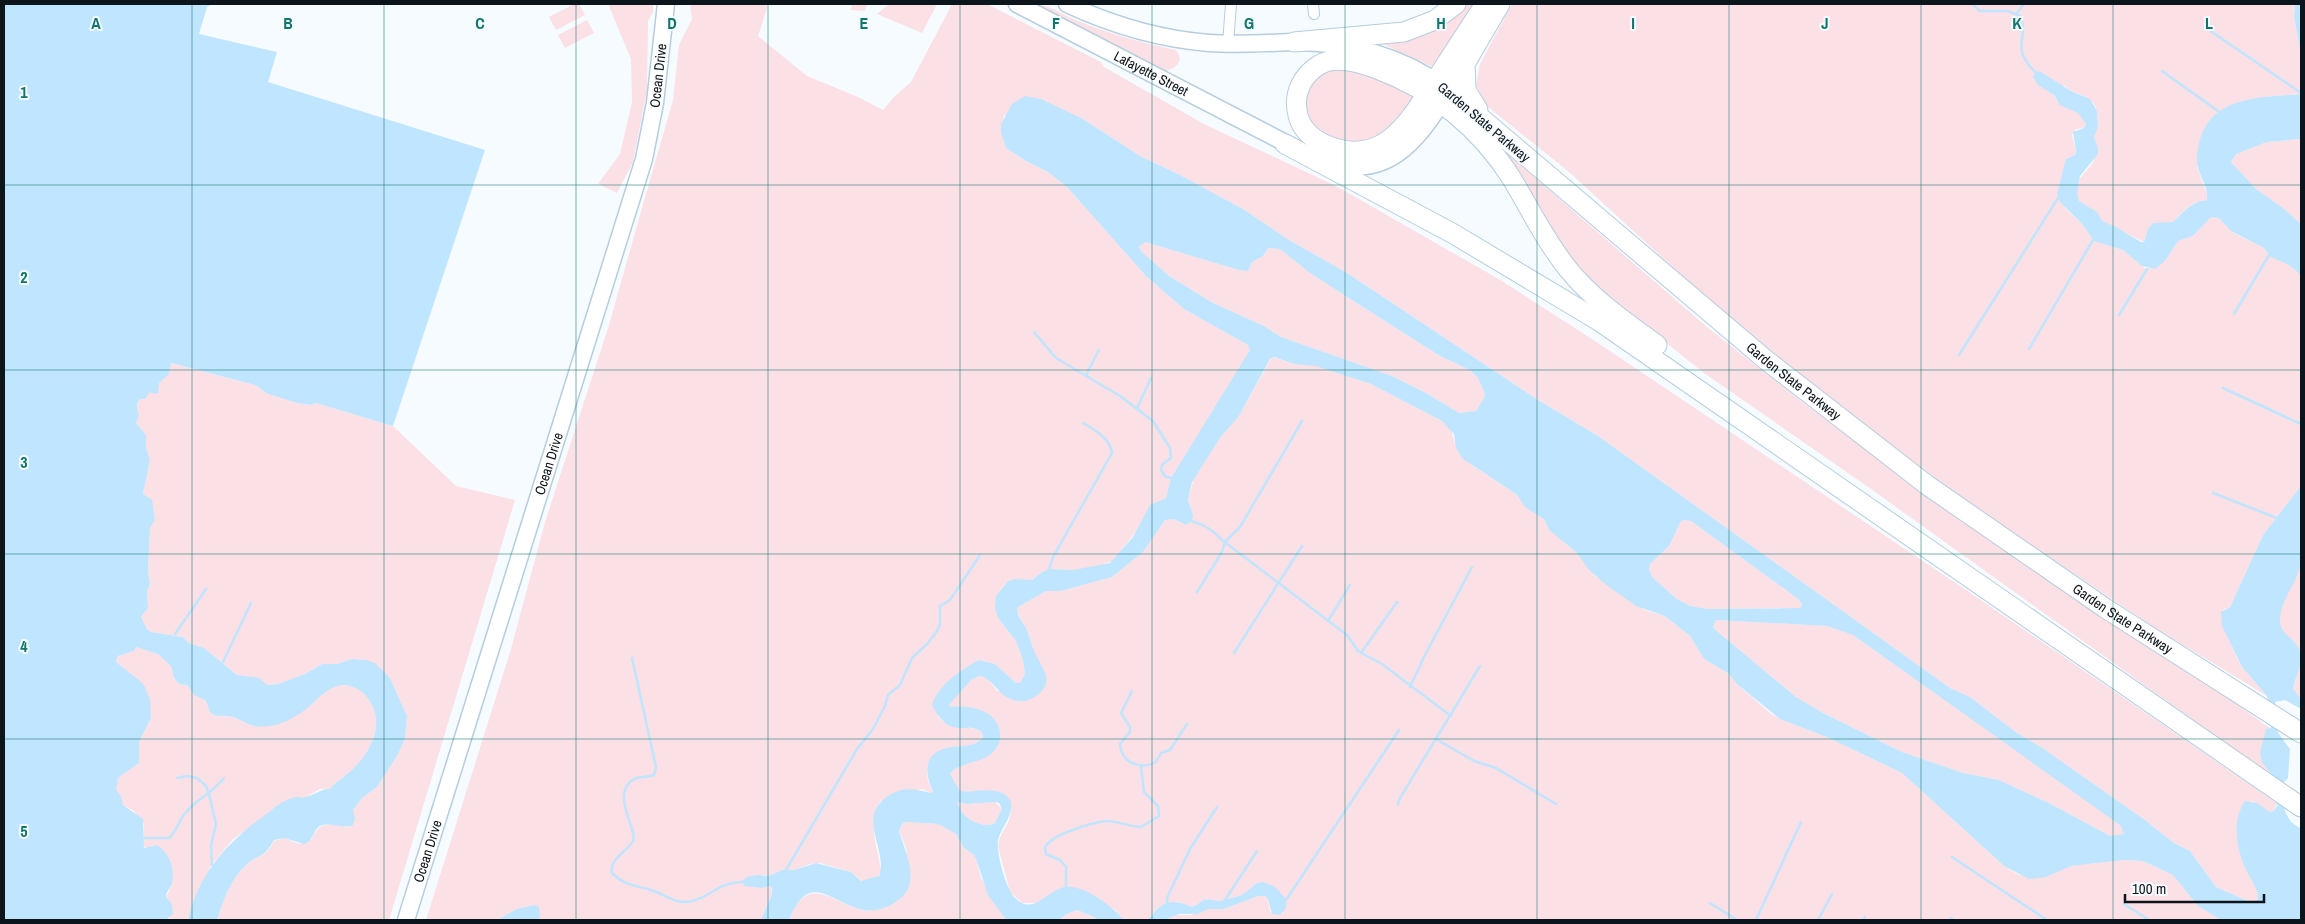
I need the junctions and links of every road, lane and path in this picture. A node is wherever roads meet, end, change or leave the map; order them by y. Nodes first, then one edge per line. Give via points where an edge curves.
1 (1017, 4) edge
2 (1066, 4) edge
3 (1231, 4) edge
4 (1456, 4) edge
5 (1485, 4) edge
6 (1500, 4) edge
7 (666, 8) edge
8 (1294, 42) junction
9 (1228, 44) junction
10 (1464, 64) junction
11 (1438, 92) junction
12 (1482, 118) junction
13 (1284, 144) junction
14 (1867, 505) junction
15 (2301, 733) edge
16 (2301, 807) edge
17 (406, 920) edge

1 - 13 main road, Lafayette Street via 1175,84
2 - 9 main road, Lafayette Street via 1100,19 1144,32
3 - 9 street
4 - 8 highway via 1435,20 1404,32
5 - 11 highway
6 - 10 highway
7 - 17 main road, Ocean Drive via 655,103 644,159
8 - 9 main road, Lafayette Street
8 - 11 main road, Garden State Parkway via 1336,44 1378,53 1405,64
10 - 11 main road, Lafayette Street
10 - 12 highway via 1466,90
11 - 11 highway via 1399,133 1379,146 1364,150 1340,149 1319,142 1303,128 1296,108 1303,80 1319,65 1332,60 1346,60 1374,68
11 - 12 highway, Garden State Parkway
11 - 13 main road, Lafayette Street via 1414,141 1400,153 1379,163 1362,166 1336,164
11 - 14 highway via 1490,148 1559,258 1591,294
12 - 15 highway, Garden State Parkway via 1731,330 1927,485 2105,608
13 - 14 highway via 1452,232 1564,298
14 - 16 highway

